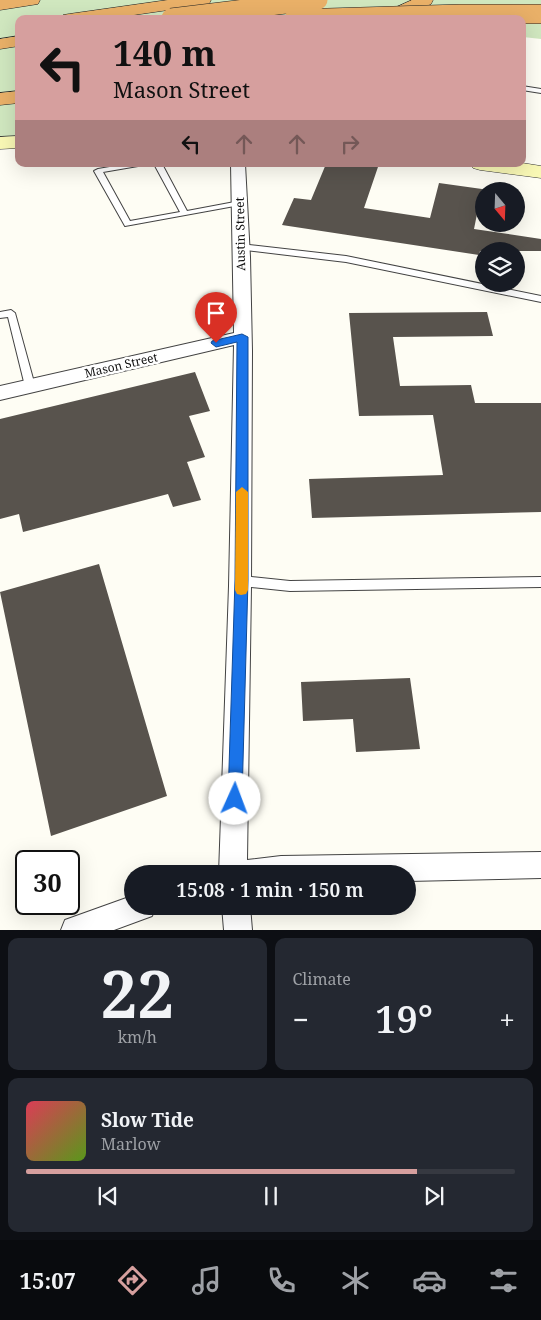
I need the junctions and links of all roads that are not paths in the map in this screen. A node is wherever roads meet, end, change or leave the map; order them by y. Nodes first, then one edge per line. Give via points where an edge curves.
1 (32, 0) edge
2 (203, 0) edge
3 (318, 0) edge
4 (425, 0) edge
5 (0, 6) edge
6 (168, 14) edge
7 (541, 14) edge
8 (148, 15) edge
9 (393, 15) edge
10 (427, 15) edge
11 (15, 26) edge
12 (0, 28) edge
13 (15, 42) edge
14 (0, 44) edge
15 (15, 50) edge
16 (0, 52) edge
17 (526, 88) edge
18 (541, 90) edge
19 (15, 97) edge
20 (0, 99) edge
21 (15, 142) edge
22 (0, 143) edge
23 (121, 167) edge
24 (160, 167) edge
25 (238, 167) edge
26 (503, 167) edge
27 (541, 172) edge
28 (240, 203) junction
29 (184, 213) junction
30 (240, 247) junction
31 (541, 299) edge
32 (0, 315) edge
33 (242, 337) junction
34 (30, 386) junction
35 (0, 393) edge
36 (242, 580) junction
37 (541, 582) edge
38 (233, 865) edge
39 (541, 865) edge
40 (416, 867) edge
41 (124, 912) edge
42 (237, 915) edge
43 (75, 930) edge
44 (238, 930) edge

1 - 5 highway
2 - 6 highway
3 - 6 highway, bridge
4 - 9 highway
6 - 8 highway
7 - 10 highway, bridge
11 - 12 highway
13 - 14 highway
15 - 16 highway
17 - 18 lane
19 - 20 highway
21 - 22 main road
23 - 29 lane via 98,171 128,224
24 - 29 lane
25 - 28 street, Austin Street
26 - 27 main road
28 - 29 lane
28 - 30 street, Austin Street
30 - 31 lane via 346,259
30 - 33 street, Austin Street
32 - 34 lane via 12,313
33 - 34 street, Mason Street
33 - 36 street, Austin Street
34 - 35 street, Mason Street
36 - 37 lane via 290,586
36 - 38 street, Austin Street
39 - 40 street
41 - 43 street
42 - 44 street

